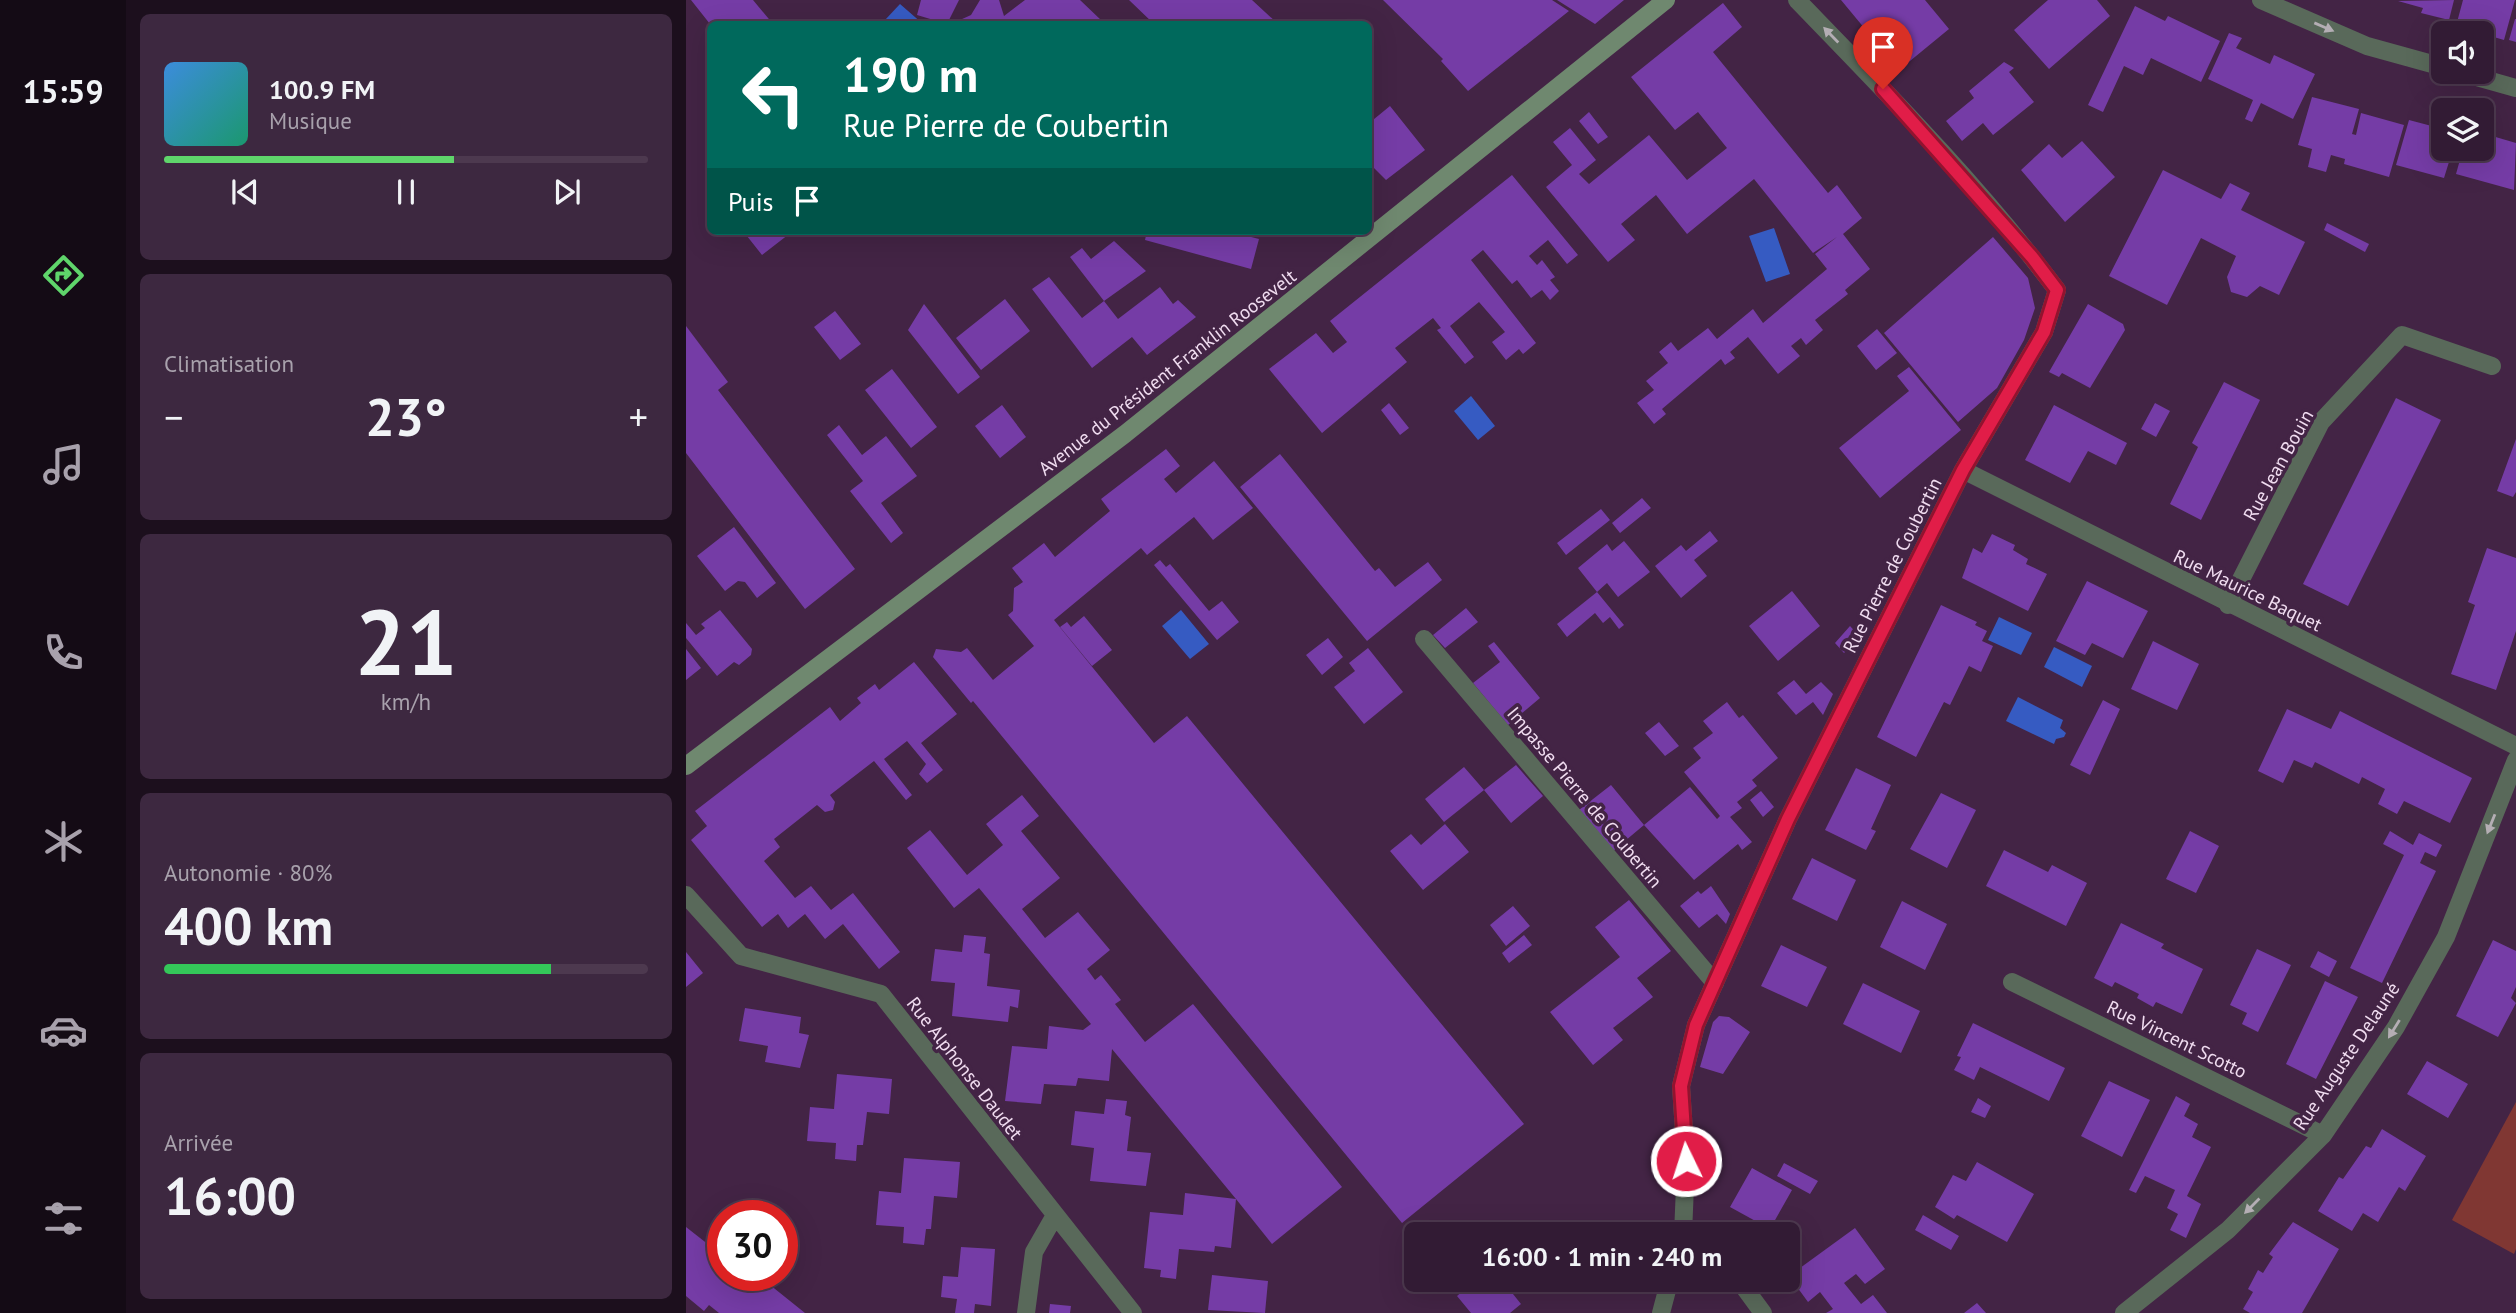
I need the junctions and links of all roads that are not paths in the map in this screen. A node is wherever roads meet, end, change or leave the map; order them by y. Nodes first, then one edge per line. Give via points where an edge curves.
1 (1666, 0) edge
2 (1797, 0) edge
3 (2261, 0) edge
4 (2431, 64) edge
5 (2494, 82) edge
6 (2516, 88) edge
7 (2492, 366) dead end
8 (1963, 470) junction
9 (2228, 605) junction
10 (1424, 639) dead end
11 (2516, 746) edge
12 (2516, 760) edge
13 (686, 766) edge
14 (686, 895) edge
15 (2012, 982) dead end
16 (1715, 983) junction
17 (2323, 1135) junction
18 (1054, 1217) junction
19 (1687, 1222) edge
20 (1667, 1292) edge
21 (1748, 1292) edge
22 (1026, 1313) edge
23 (1133, 1313) edge
24 (1661, 1313) edge
25 (1763, 1313) edge
26 (2124, 1313) edge

1 - 13 main road, Avenue du Président Franklin Roosevelt via 1125,435
8 -> 2 street, Rue Pierre de Coubertin via 2044,332 2057,290 1917,125
3 -> 4 street via 2367,46
5 - 6 street
7 - 9 street, Rue Jean Bouin via 2402,335 2321,422
8 - 9 street, Rue Maurice Baquet
8 - 16 street, Rue Pierre de Coubertin via 1788,819
9 - 11 street, Rue Maurice Baquet
10 - 16 street, Impasse Pierre de Coubertin
12 -> 17 street, Rue Auguste Delauné via 2446,937 2396,1027
14 - 18 street, Rue Alphonse Daudet via 741,956 881,994
15 - 17 street, Rue Vincent Scotto
16 - 19 street, Rue Pierre de Coubertin via 1696,1025 1681,1086
17 -> 26 street, Rue Auguste Delauné via 2228,1230
18 - 22 street via 1034,1252
18 - 23 street, Rue Alphonse Daudet
20 - 24 street
21 - 25 street

